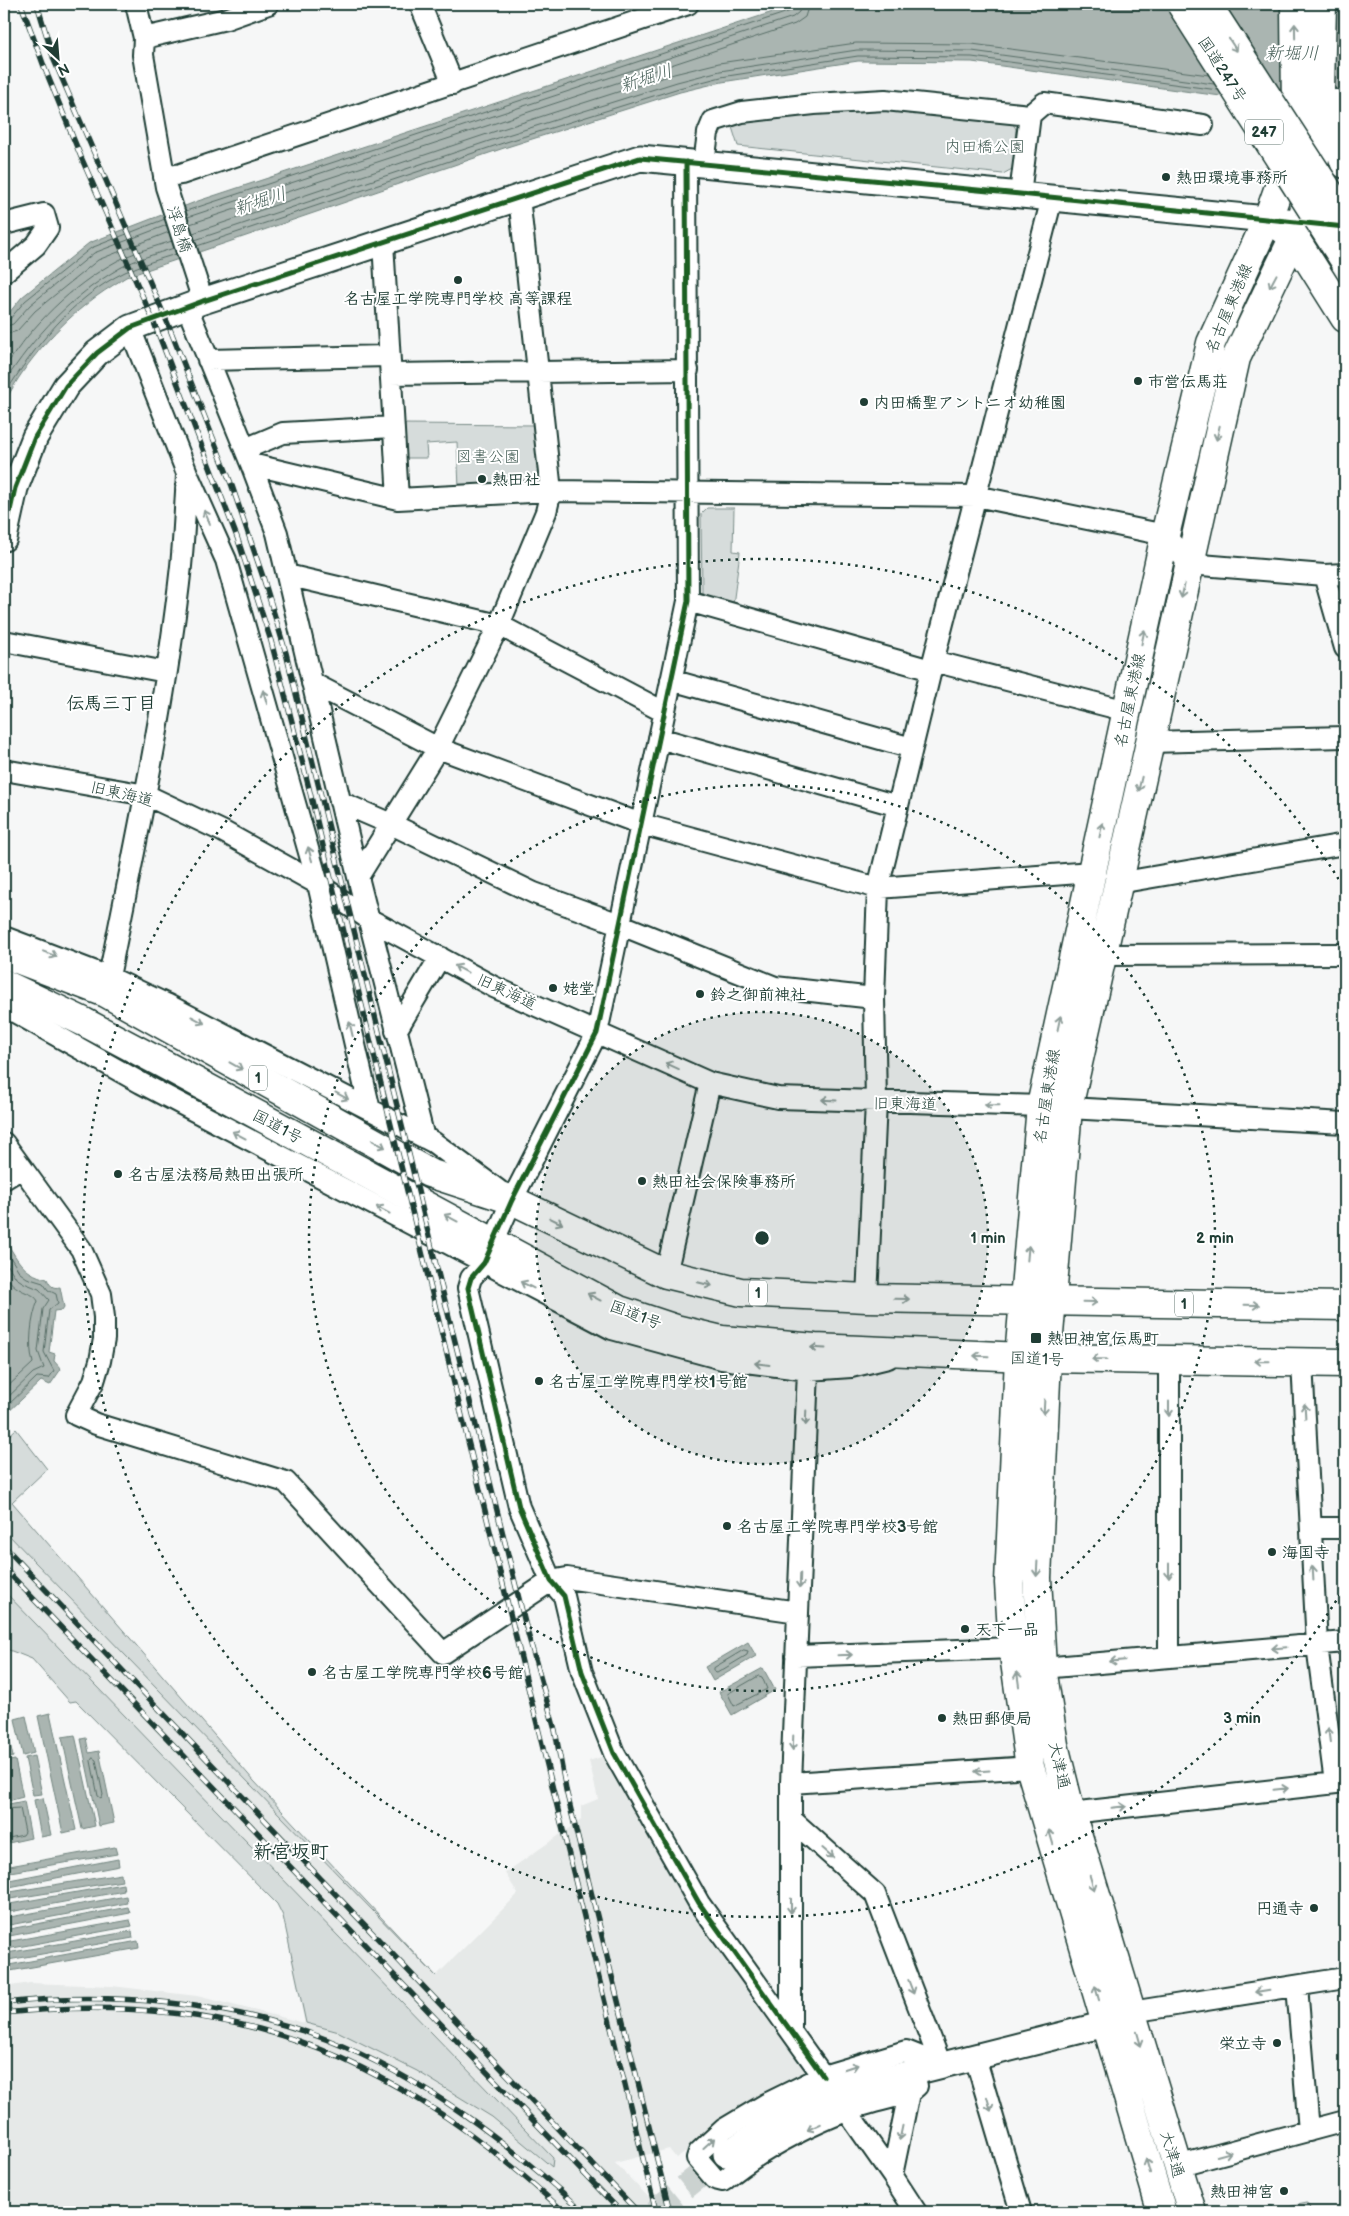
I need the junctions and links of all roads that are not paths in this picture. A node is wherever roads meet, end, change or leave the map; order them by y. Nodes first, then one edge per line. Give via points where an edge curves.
1 (136, 4) edge
2 (268, 4) edge
3 (420, 4) edge
4 (688, 4) edge
5 (1181, 4) edge
6 (1207, 4) edge
7 (1295, 4) edge
8 (1322, 4) edge
9 (1336, 4) edge
10 (144, 38) junction
11 (453, 84) junction
12 (1030, 114) junction
13 (1317, 116) junction
14 (1203, 125) dead end
15 (695, 162) junction
16 (1345, 164) edge
17 (165, 182) junction
18 (1020, 194) junction
19 (519, 197) junction
20 (1052, 198) junction
21 (1345, 217) edge
22 (1268, 218) junction
23 (4, 224) edge
24 (1345, 227) edge
25 (1298, 230) junction
26 (383, 242) junction
27 (1345, 261) edge
28 (4, 272) edge
29 (195, 304) junction
30 (1345, 318) edge
31 (130, 328) junction
32 (208, 360) junction
33 (390, 365) junction
34 (688, 370) junction
35 (538, 372) junction
36 (394, 427) junction
37 (248, 457) junction
38 (187, 474) junction
39 (551, 491) junction
40 (688, 493) junction
41 (976, 496) junction
42 (398, 499) junction
43 (1165, 535) junction
44 (4, 538) edge
45 (1189, 564) junction
46 (1345, 574) edge
47 (287, 575) junction
48 (1324, 575) junction
49 (688, 601) junction
50 (499, 625) junction
51 (4, 641) edge
52 (1345, 648) edge
53 (932, 665) junction
54 (166, 672) junction
55 (671, 680) junction
56 (312, 683) junction
57 (1127, 711) junction
58 (664, 712) junction
59 (1345, 736) edge
60 (659, 738) junction
61 (1149, 742) junction
62 (438, 748) junction
63 (912, 748) junction
64 (4, 770) edge
65 (146, 795) junction
66 (340, 802) junction
67 (898, 806) junction
68 (391, 824) junction
69 (640, 824) junction
70 (1345, 844) edge
71 (1092, 872) junction
72 (358, 877) junction
73 (1118, 882) junction
74 (318, 884) junction
75 (878, 888) junction
76 (369, 919) junction
77 (619, 924) junction
78 (4, 937) edge
79 (4, 954) edge
80 (1345, 954) edge
81 (1102, 955) junction
82 (440, 957) junction
83 (109, 977) junction
84 (874, 998) junction
85 (5, 1001) edge
86 (396, 1031) junction
87 (597, 1033) junction
88 (710, 1083) junction
89 (876, 1102) junction
90 (1040, 1106) junction
91 (1068, 1108) junction
92 (370, 1110) junction
93 (1345, 1123) edge
94 (424, 1138) junction
95 (4, 1143) edge
96 (22, 1168) junction
97 (4, 1179) edge
98 (512, 1200) junction
99 (489, 1252) junction
100 (666, 1274) junction
101 (867, 1298) junction
102 (1024, 1301) junction
103 (1052, 1301) junction
104 (1345, 1306) edge
105 (914, 1352) junction
106 (1019, 1357) junction
107 (1047, 1358) junction
108 (1169, 1360) junction
109 (1302, 1362) junction
110 (1345, 1363) edge
111 (808, 1370) junction
112 (1311, 1528) junction
113 (1345, 1528) edge
114 (551, 1581) junction
115 (798, 1612) junction
116 (1345, 1642) edge
117 (1317, 1644) junction
118 (1013, 1648) junction
119 (796, 1656) junction
120 (1169, 1657) junction
121 (1042, 1668) junction
122 (1030, 1767) junction
123 (1340, 1782) edge
124 (791, 1783) junction
125 (1071, 1813) junction
126 (792, 1820) junction
127 (1345, 1978) edge
128 (1297, 1986) junction
129 (1131, 2012) junction
130 (1106, 2024) junction
131 (791, 2030) junction
132 (975, 2057) junction
133 (941, 2065) junction
134 (823, 2076) junction
135 (909, 2093) junction
136 (847, 2111) junction
137 (1345, 2121) edge
138 (1309, 2131) junction
139 (726, 2154) tunnel mouth
140 (1177, 2166) junction
141 (892, 2176) junction
142 (916, 2212) edge
143 (1021, 2212) edge
144 (1161, 2212) edge
145 (1192, 2212) edge

1 - 10 street, 浮島橋
2 - 10 street via 226,19
3 - 11 street
4 - 11 street
5 - 27 main road, 国道247号 / 247, bridge
6 -> 21 main road, 国道247号 / 247, bridge
13 -> 7 main road
8 - 13 main road
9 - 13 main road
10 - 17 street, 浮島橋 via 143,55
11 - 17 street via 191,170
12 - 14 street via 1044,103
12 - 15 street via 885,100 742,112 714,121
12 - 18 street
13 - 16 main road via 1337,138
13 - 22 main road, 名古屋東港線 via 1291,153
13 - 25 main road, 名古屋東港線 via 1318,145 1311,186
15 - 18 street
15 - 19 street via 640,158
15 - 34 street
17 - 29 street, 浮島橋 via 194,272
18 - 20 street
19 - 26 street
19 - 35 street
20 - 22 street
20 - 41 street
22 - 25 main road
22 - 43 main road, 名古屋東港線 via 1211,343
23 - 28 street via 44,214 48,228 36,245
24 - 25 street
25 - 30 main road
25 -> 45 main road, 名古屋東港線 via 1236,358
26 - 29 street
26 - 33 street
29 - 31 street
29 - 32 street, 浮島橋
31 - 38 street
31 - 44 street via 97,353 66,386 35,437 15,488
32 - 33 street
32 - 37 street, 浮島橋
33 - 35 street
33 - 36 street
34 - 35 street
34 - 40 street
35 - 39 street
36 - 37 street via 283,433
36 - 42 street
37 - 42 street
37 - 47 street, 浮島橋 via 277,533
38 - 54 street via 181,566
74 -> 38 street via 226,560
39 - 40 street
39 - 42 street
39 - 50 street via 546,512
40 - 41 street
40 - 49 street
41 - 43 street
41 - 53 street
43 - 45 street
57 -> 43 main road, 名古屋東港線
45 - 48 street
45 -> 61 main road, 名古屋東港線
46 - 48 street
47 - 50 street
47 - 56 street, 浮島橋
48 - 52 street
49 - 53 street
49 - 55 street
50 - 58 street
50 - 62 street
51 - 54 street
53 - 57 street
53 - 63 street
54 - 65 street
55 - 58 street
55 - 63 street
56 - 62 street
56 - 66 street, 浮島橋
71 -> 57 main road, 名古屋東港線
58 - 60 street
59 - 61 street
60 - 67 street
60 - 69 street
61 -> 73 main road, 名古屋東港線
62 - 68 street
62 - 69 street
63 - 67 street
64 - 65 street, 旧東海道
65 - 74 street, 旧東海道 via 222,831
65 - 83 street
66 - 68 street
66 - 72 street, 浮島橋
67 - 75 street
68 - 72 street
68 - 77 street via 534,893
69 - 75 street
69 - 77 street
70 - 73 street
71 - 75 street
90 -> 71 main road, 名古屋東港線
72 - 76 street, 浮島橋
73 - 81 main road, 名古屋東港線
74 - 76 street, 旧東海道
92 -> 74 street
75 - 84 street
76 - 82 street, 旧東海道
76 - 86 street, 浮島橋
77 - 84 street via 775,987
77 - 87 street
78 -> 83 street
79 -> 98 main road, 国道1号 / 1 via 106,993 429,1173
80 - 81 street
81 - 91 main road, 名古屋東港線
82 - 86 street
87 -> 82 street, 旧東海道 via 494,986
83 -> 92 street
84 - 89 street
99 -> 85 main road, 国道1号 / 1 via 100,1030
86 - 94 street, 浮島橋
88 -> 87 street, 旧東海道
87 - 98 street
89 -> 88 street, 旧東海道 via 778,1098
88 - 100 street
90 -> 89 street, 旧東海道
89 - 101 street
102 -> 90 main road, 名古屋東港線
91 - 93 street
91 - 103 main road, 名古屋東港線
92 - 94 street
94 - 98 street
95 - 96 street
96 - 97 street
96 - 114 street via 81,1249 101,1294 104,1324 100,1361 94,1381 76,1415 286,1482 443,1654
98 - 99 street
98 -> 100 main road, 国道1号 / 1
105 -> 99 main road, 国道1号 / 1 via 722,1340 619,1310 525,1261
111 -> 99 street via 722,1360 612,1329
99 - 114 street via 468,1288 519,1507
100 -> 101 main road, 国道1号 / 1 via 741,1292
101 -> 102 main road, 国道1号 / 1
102 - 103 main road, 国道1号 / 1
102 - 106 main road, 大津通
103 -> 104 main road, 国道1号 / 1
103 - 107 main road, 大津通
106 -> 105 main road, 国道1号 / 1
105 - 111 street via 851,1367
106 - 107 main road, 国道1号 / 1
106 - 118 main road, 大津通 via 1009,1583
108 -> 107 main road, 国道1号 / 1
107 -> 121 main road, 大津通 via 1037,1578
109 -> 108 main road, 国道1号 / 1
108 -> 120 street
109 - 110 main road, 国道1号 / 1
112 -> 109 street
111 -> 115 street
112 - 113 street
117 -> 112 street
114 - 115 street via 567,1578
114 - 131 street via 564,1596 582,1672 614,1753 698,1903
115 - 119 street
116 - 117 street
117 -> 120 street
123 -> 117 street
119 -> 118 street
122 -> 118 main road, 大津通
119 -> 124 street
120 -> 121 street
121 - 125 main road, 大津通 via 1054,1745
122 -> 124 street
130 -> 122 main road, 大津通
125 -> 123 street
124 - 126 street
125 -> 129 main road, 大津通
126 -> 131 street
126 -> 133 street via 876,1894
127 - 128 street
128 -> 129 street
128 - 138 street
129 - 130 street
129 -> 140 main road, 大津通
130 - 132 street
144 -> 130 main road, 大津通
131 - 134 street
132 - 133 street
132 -> 143 street
134 -> 133 street via 906,2051
133 - 135 street
133 - 139 street via 822,2099 775,2123
136 -> 134 street via 782,2142 738,2168 723,2181 715,2179 697,2158 699,2152 724,2129
135 - 136 street
135 -> 141 street
136 - 141 street
137 - 138 street
140 -> 138 street
140 - 145 main road, 大津通
141 - 142 street

